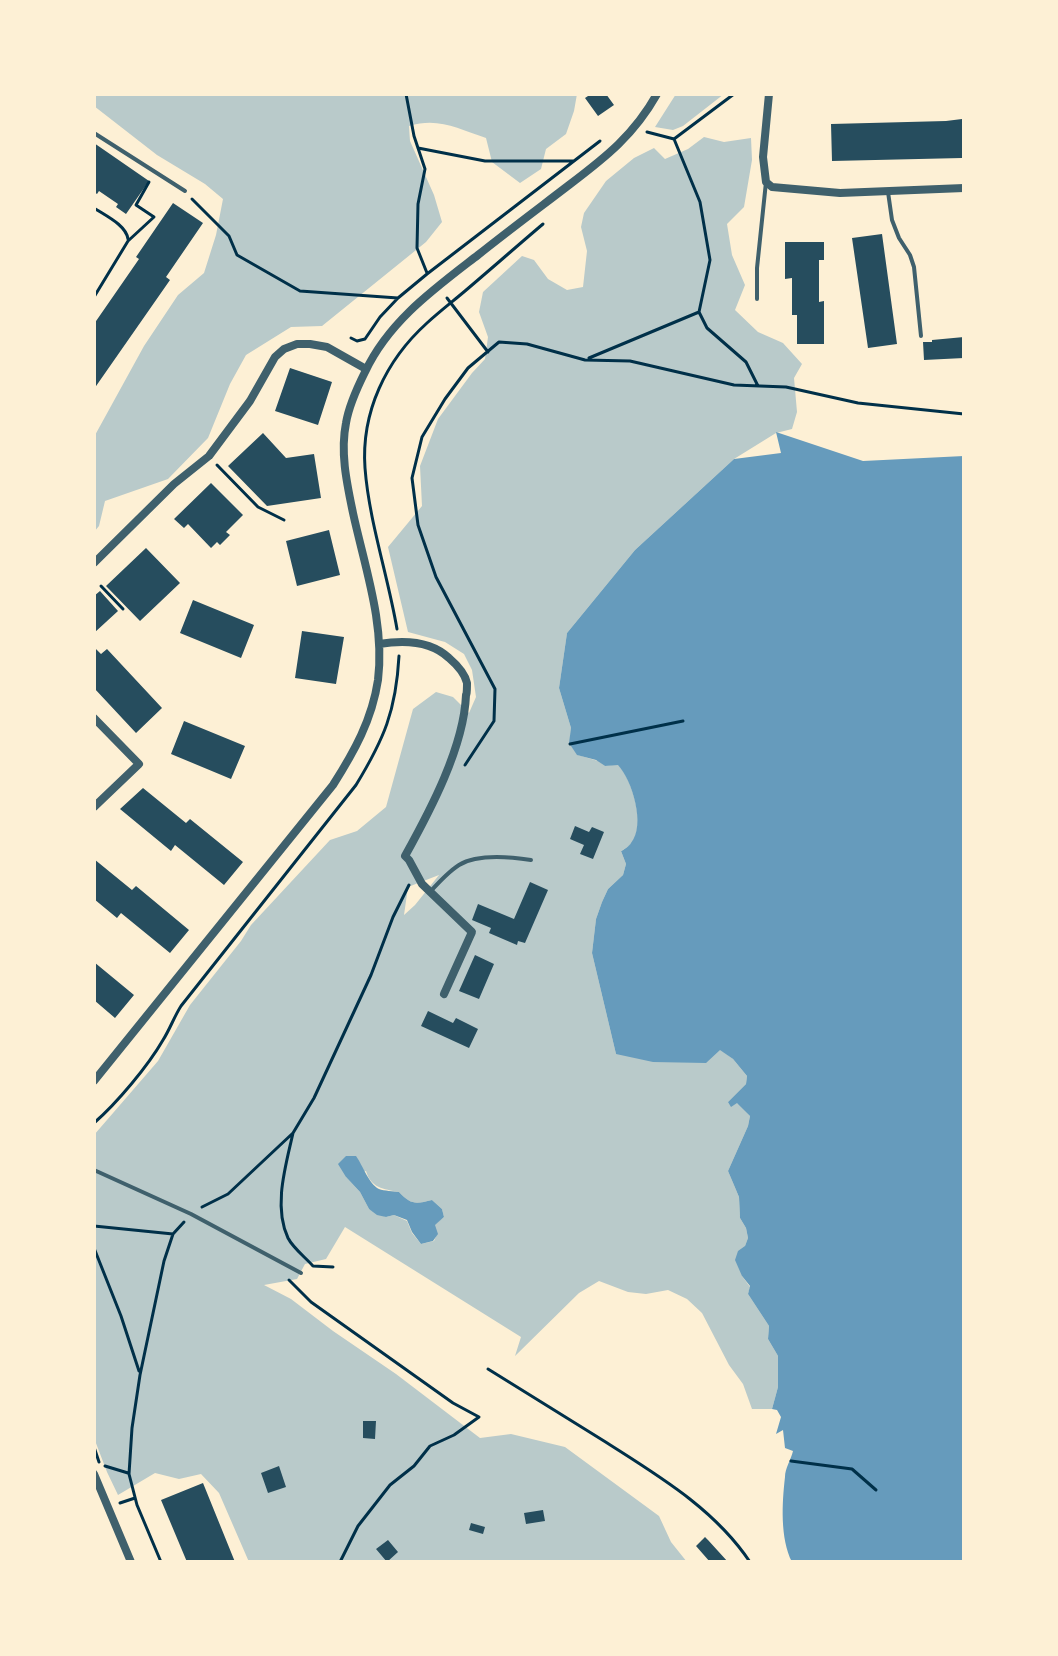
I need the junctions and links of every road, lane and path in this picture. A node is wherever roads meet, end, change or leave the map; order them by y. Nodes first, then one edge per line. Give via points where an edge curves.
1 (406, 94) edge
2 (657, 94) edge
3 (734, 94) edge
4 (769, 94) edge
5 (635, 129) junction
6 (94, 133) edge
7 (608, 136) dead end
8 (674, 139) junction
9 (418, 148) junction
10 (573, 161) junction
11 (156, 172) junction
12 (766, 182) junction
13 (964, 188) edge
14 (185, 191) joint
15 (888, 191) junction
16 (94, 208) edge
17 (128, 241) junction
18 (427, 274) junction
19 (437, 286) junction
20 (94, 297) edge
21 (398, 298) junction
22 (757, 299) dead end
23 (699, 312) junction
24 (921, 336) dead end
25 (351, 338) dead end
26 (488, 352) junction
27 (585, 360) junction
28 (366, 369) junction
29 (758, 386) junction
30 (964, 414) edge
31 (209, 456) junction
32 (284, 520) dead end
33 (94, 563) edge
34 (101, 586) dead end
35 (123, 609) dead end
36 (379, 644) junction
37 (94, 718) edge
38 (683, 721) dead end
39 (570, 744) dead end
40 (465, 766) dead end
41 (94, 807) edge
42 (531, 860) dead end
43 (409, 885) dead end
44 (430, 892) junction
45 (444, 994) dead end
46 (94, 1081) edge
47 (293, 1133) junction
48 (94, 1170) edge
49 (191, 1214) junction
50 (183, 1223) dead end
51 (94, 1226) edge
52 (191, 1226) dead end
53 (94, 1248) edge
54 (333, 1267) dead end
55 (301, 1273) dead end
56 (289, 1280) dead end
57 (488, 1369) dead end
58 (140, 1375) junction
59 (94, 1447) edge
60 (791, 1461) dead end
61 (94, 1474) edge
62 (129, 1474) junction
63 (876, 1490) dead end
64 (131, 1562) edge
65 (161, 1562) edge
66 (340, 1562) edge
67 (750, 1562) edge

1 - 9 path
2 - 5 street
3 - 8 path
4 - 12 street
5 - 8 path
5 - 19 street
6 - 11 lane
7 - 10 path
8 - 23 path via 700,202 710,260
9 - 10 path via 485,161
9 - 18 path via 425,169 417,248
10 - 18 path
11 - 14 lane
11 - 17 path via 136,205 154,217
12 - 15 street via 772,187 840,193
12 - 22 lane
13 - 15 street
14 - 21 path via 229,236 237,255 300,291
15 - 24 lane via 892,220 914,267
16 - 17 path via 127,233
17 - 20 path
18 - 19 path
18 - 21 path
19 - 26 path
19 - 28 street via 386,337
21 - 25 path via 365,339
23 - 27 path
23 - 29 path via 707,328 746,362
26 - 27 path via 499,342 527,344
26 - 40 path via 468,368 422,437 412,478 418,525 436,577 495,689 494,721
27 - 29 path via 630,361
28 - 31 street via 327,347 297,344 284,349
28 - 36 street via 346,422 345,467
29 - 30 path
31 - 32 path via 258,507
31 - 33 street
34 - 35 path
36 - 44 street via 411,641 443,652 467,683 466,711 455,748 405,856
36 - 46 street via 368,723 333,785
37 - 41 street via 139,764
38 - 39 path
42 - 44 lane via 508,857 463,863
43 - 47 path via 314,1098
44 - 45 street via 472,932
47 - 49 path via 228,1194
47 - 54 path via 281,1193 283,1223 289,1240 313,1266
48 - 49 lane
49 - 55 lane
50 - 52 path
51 - 58 path via 173,1234
53 - 58 path
56 - 66 path via 311,1302 479,1417 430,1446 390,1485 358,1526
57 - 67 path via 673,1484
58 - 62 path
59 - 62 path via 101,1465
60 - 63 path via 852,1469
61 - 64 street
62 - 65 path

